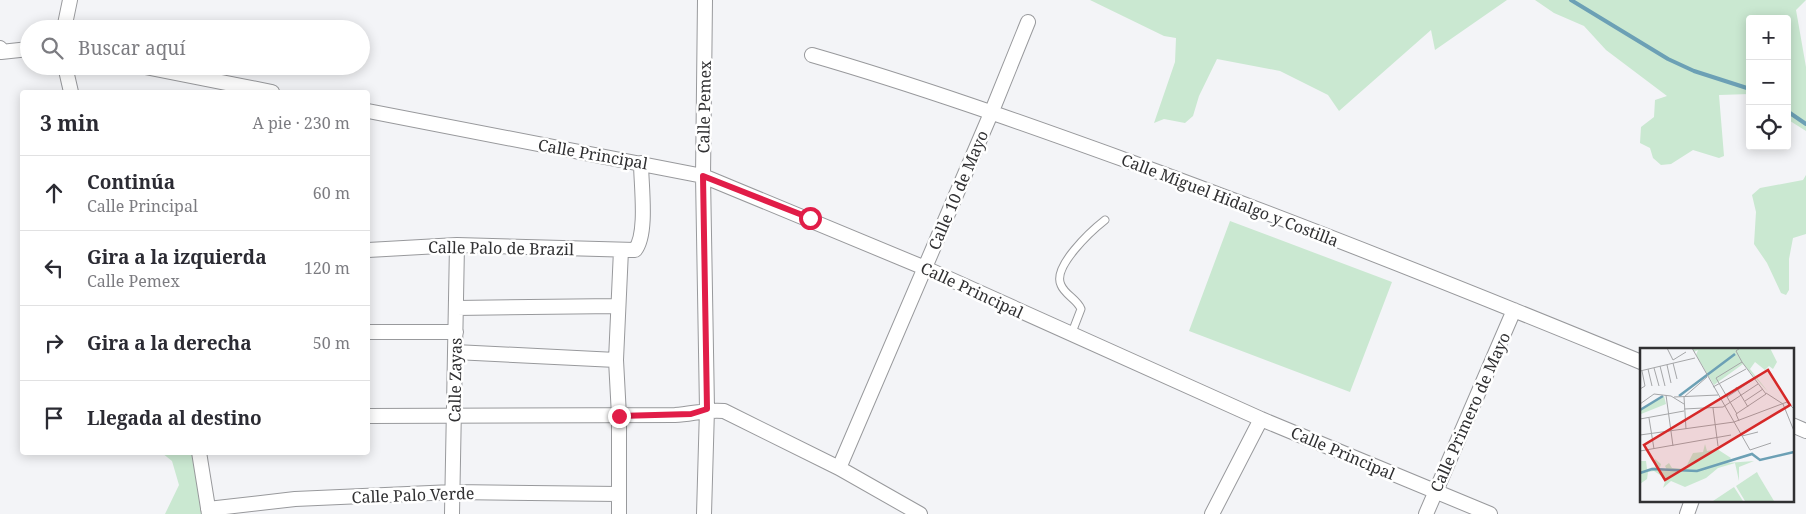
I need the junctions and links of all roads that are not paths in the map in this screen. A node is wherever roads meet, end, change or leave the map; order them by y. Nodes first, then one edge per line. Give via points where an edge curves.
1 (70, 0) edge
2 (705, 0) edge
3 (66, 20) edge
4 (1028, 22) dead end
5 (0, 48) edge
6 (20, 50) edge
7 (0, 52) edge
8 (812, 55) dead end
9 (67, 75) edge
10 (186, 75) edge
11 (71, 90) edge
12 (262, 90) edge
13 (370, 111) edge
14 (992, 111) junction
15 (641, 163) junction
16 (703, 176) junction
17 (1105, 220) dead end
18 (457, 245) junction
19 (370, 250) edge
20 (628, 250) junction
21 (925, 268) junction
22 (617, 306) junction
23 (456, 308) junction
24 (1514, 310) junction
25 (370, 332) edge
26 (456, 332) junction
27 (1071, 335) junction
28 (455, 352) junction
29 (616, 360) junction
30 (1640, 362) edge
31 (707, 409) junction
32 (370, 416) edge
33 (619, 416) junction
34 (454, 417) junction
35 (1261, 419) junction
36 (1794, 426) edge
37 (1806, 431) edge
38 (199, 455) edge
39 (839, 468) junction
40 (1435, 491) junction
41 (453, 492) junction
42 (619, 494) junction
43 (898, 502) junction
44 (1691, 502) edge
45 (208, 511) edge
46 (452, 514) edge
47 (619, 514) edge
48 (704, 514) edge
49 (889, 514) edge
50 (920, 514) edge
51 (1212, 514) edge
52 (1426, 514) edge
53 (1490, 514) edge
54 (1687, 514) edge

1 - 3 street
2 - 16 street, Calle Pemex
4 - 14 street, Calle 10 de Mayo
5 - 7 street
6 - 7 street
8 - 14 street, Calle Miguel Hidalgo y Costilla
9 - 11 street
10 - 12 street
13 - 15 street, Calle Principal
14 - 21 street, Calle 10 de Mayo
14 - 24 street, Calle Miguel Hidalgo y Costilla via 1214,192
15 - 16 street, Calle Principal
15 - 20 street via 642,231 639,244
16 - 21 street, Calle Principal
16 - 31 street, Calle Pemex
17 - 27 lane via 1075,249 1060,275 1062,288 1079,303 1081,309
18 - 19 street, Calle Palo de Brazil
18 - 20 street, Calle Palo de Brazil
18 - 23 street, Calle Zayas
20 - 22 street
21 - 27 street, Calle Principal
21 - 39 street, Calle 10 de Mayo
22 - 23 street
22 - 29 street
23 - 26 street, Calle Zayas
24 - 30 street, Calle Miguel Hidalgo y Costilla
24 - 40 street, Calle Primero de Mayo
25 - 26 street
26 - 28 street, Calle Zayas
27 - 35 street, Calle Principal
28 - 29 street
28 - 34 street, Calle Zayas
29 - 33 street
31 - 33 street via 691,414
31 - 39 street via 724,411
31 - 48 street, Calle Pemex
32 - 34 street
33 - 34 street
33 - 42 street
34 - 41 street, Calle Zayas
35 - 40 street, Calle Principal
35 - 51 street
36 - 37 street
38 - 45 street
39 - 43 street
40 - 52 street, Calle Primero de Mayo
40 - 53 street, Calle Principal
41 - 42 street, Calle Palo Verde
41 - 45 street, Calle Palo Verde via 295,499
41 - 46 street, Calle Zayas
42 - 47 street
43 - 49 street
43 - 50 street
44 - 54 street

